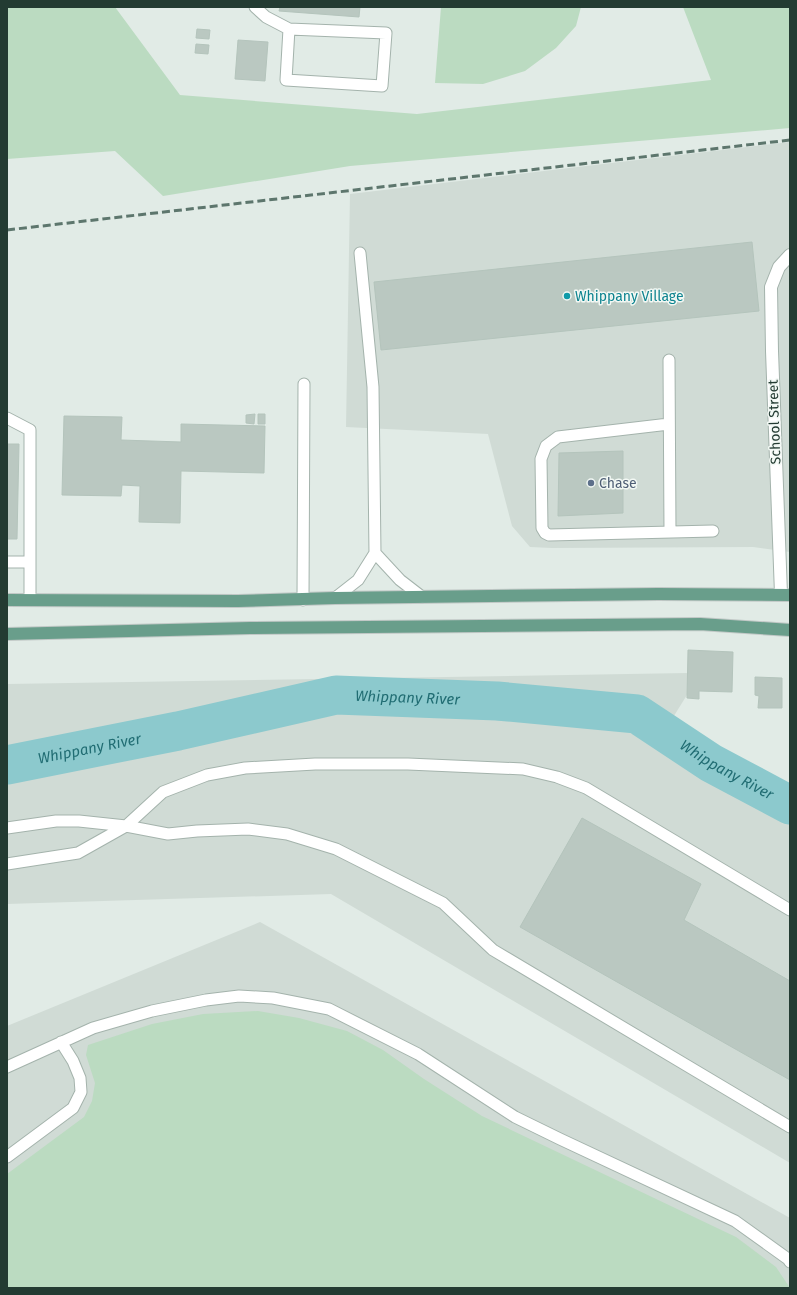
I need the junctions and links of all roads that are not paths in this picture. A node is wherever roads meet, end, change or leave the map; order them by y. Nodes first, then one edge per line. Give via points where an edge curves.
1 (255, 7) edge
2 (289, 29) junction
3 (360, 253) dead end
4 (790, 255) edge
5 (669, 360) dead end
6 (304, 384) dead end
7 (7, 418) edge
8 (669, 424) junction
9 (713, 531) dead end
10 (670, 532) junction
11 (376, 553) junction
12 (7, 562) edge
13 (30, 562) junction
14 (785, 595) edge
15 (422, 597) junction
16 (335, 598) junction
17 (7, 600) edge
18 (30, 600) junction
19 (303, 600) junction
20 (790, 630) edge
21 (7, 634) edge
22 (126, 826) junction
23 (7, 828) edge
24 (7, 864) edge
25 (790, 910) edge
26 (61, 1042) junction
27 (7, 1067) edge
28 (790, 1127) edge
29 (7, 1157) edge
30 (790, 1262) edge

1 - 2 lane via 266,17
2 - 2 lane via 386,34 382,86 286,80
3 - 11 lane via 373,387
4 - 14 street, School Street via 780,267 771,287
5 - 8 lane
6 - 19 lane
7 - 13 lane via 30,430
8 - 10 lane
8 - 10 lane via 558,437 546,446 541,459 542,528 545,533 549,535
9 - 10 lane
11 - 15 lane via 400,580
11 - 16 lane via 358,580
12 - 13 lane
13 - 18 lane
14 - 15 main road
15 - 16 main road
16 - 19 main road
17 - 18 main road
18 - 19 main road
20 - 21 main road via 700,624 250,628
22 - 23 lane via 56,821
22 - 24 lane via 78,853
22 - 25 lane via 163,792 207,775 245,768 315,764 408,764 523,769 558,777 586,788
22 - 28 lane via 168,834 248,829 286,834 336,849 443,903 493,950
26 - 27 lane
26 - 29 lane via 80,1078 81,1092 73,1108
26 - 30 lane via 93,1028 152,1011 239,996 273,998 329,1010 418,1054 515,1117 735,1221 788,1258

